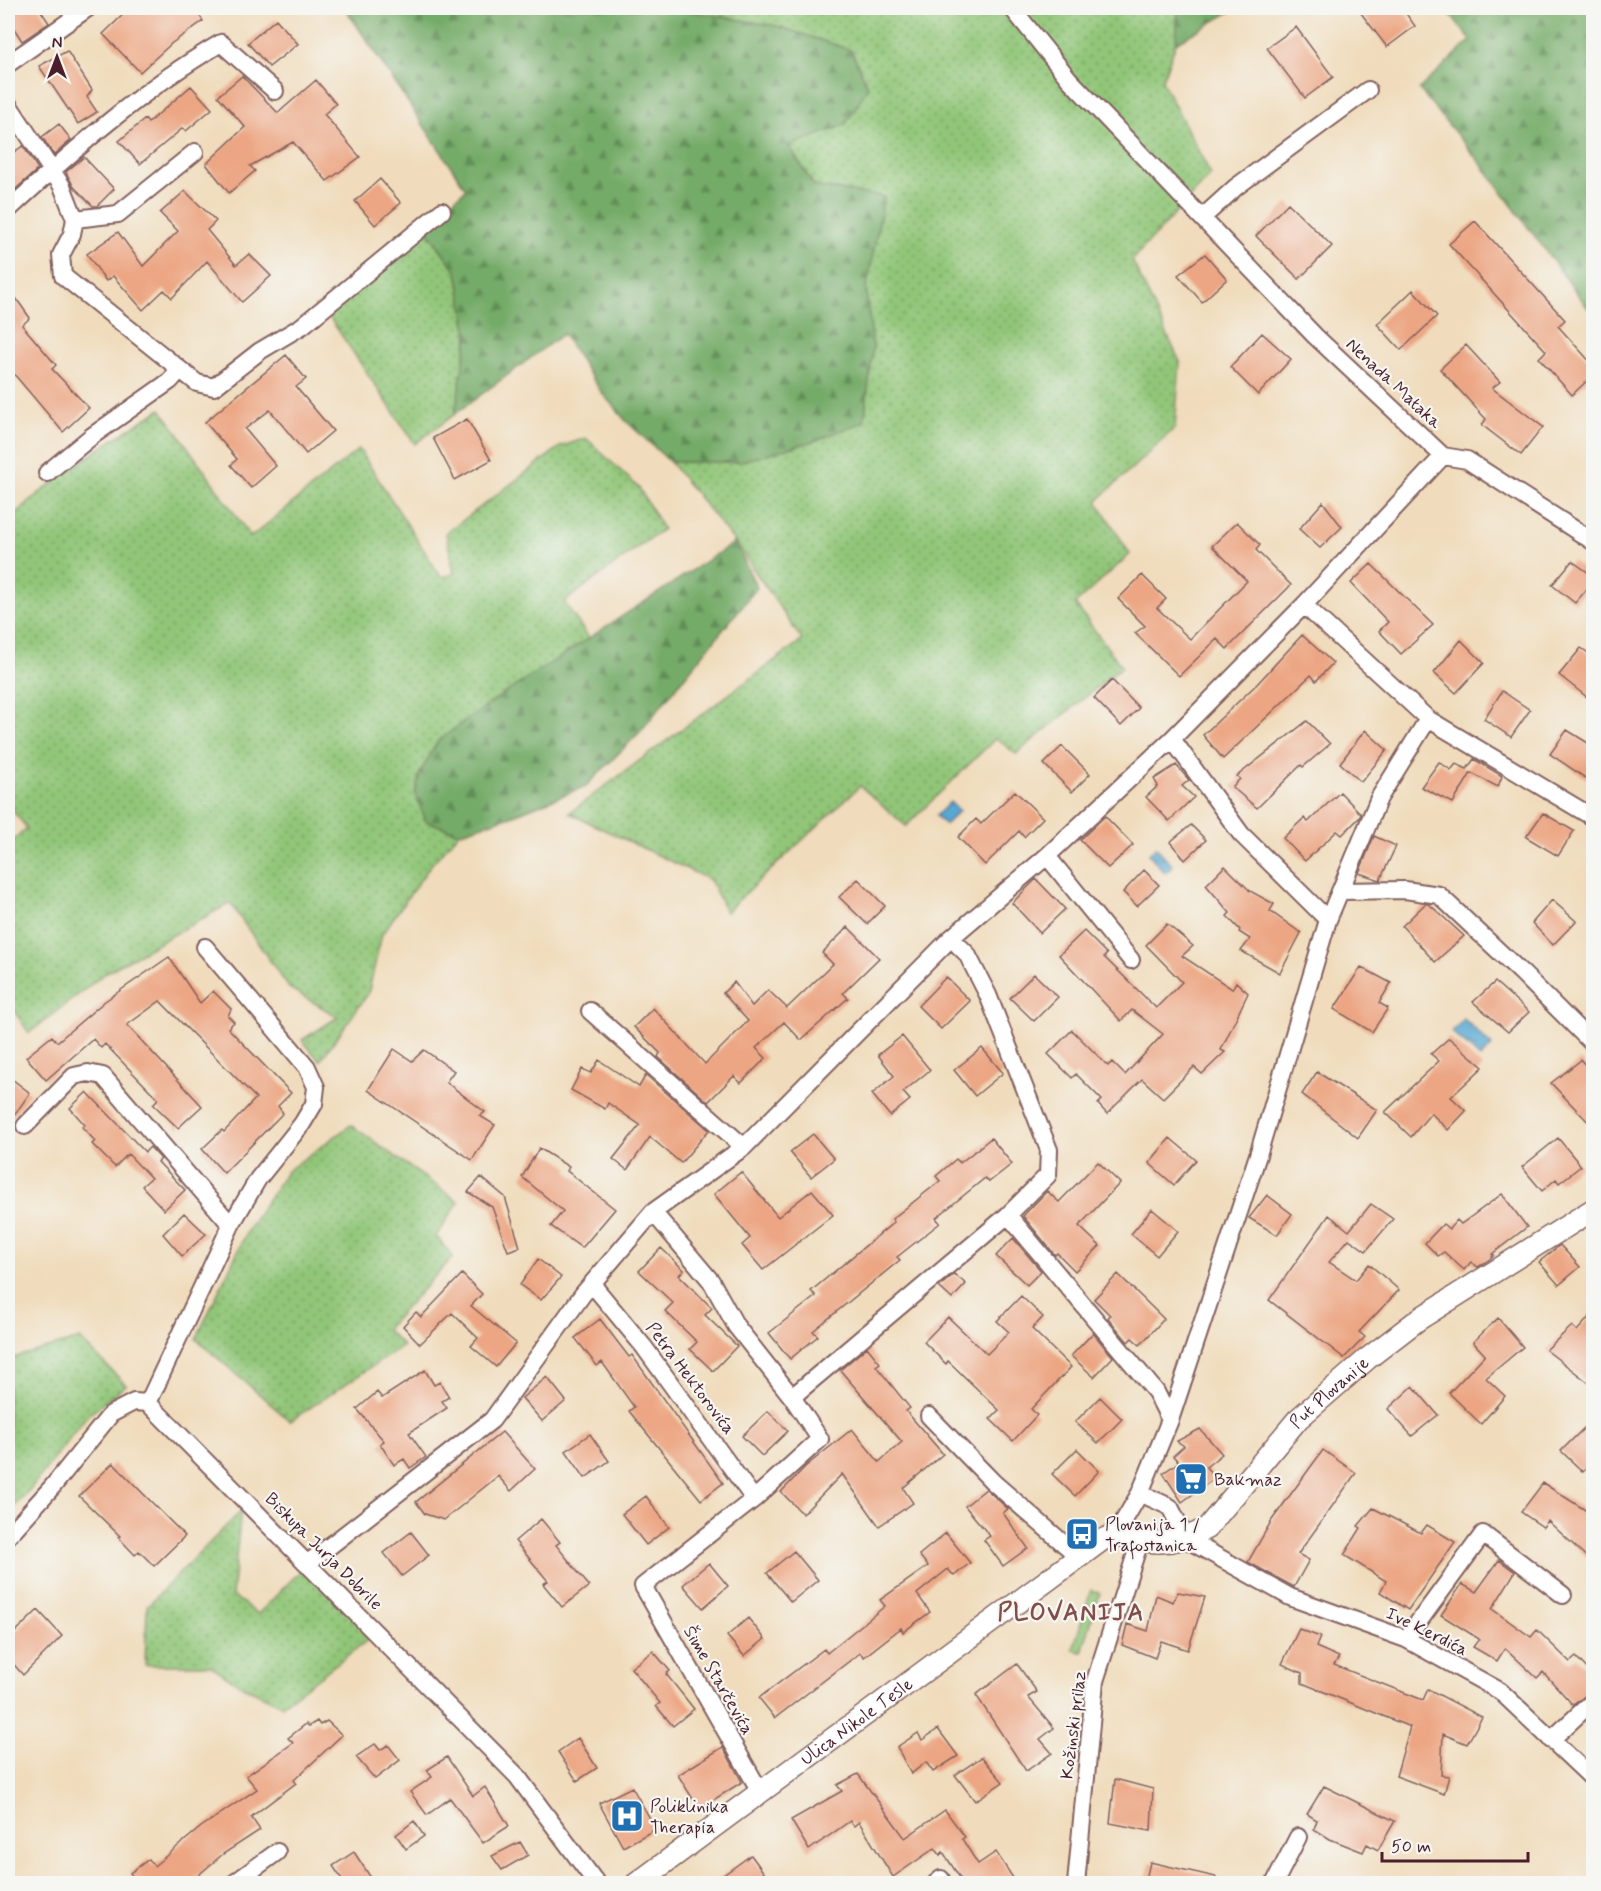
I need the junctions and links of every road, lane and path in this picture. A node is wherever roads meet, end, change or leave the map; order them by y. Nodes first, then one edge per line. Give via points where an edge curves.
1 (88, 8) edge
2 (1012, 8) edge
3 (8, 64) edge
4 (1368, 90) dead end
5 (275, 91) dead end
6 (8, 104) edge
7 (195, 152) dead end
8 (50, 172) junction
9 (8, 210) edge
10 (442, 211) dead end
11 (1201, 214) junction
12 (75, 219) junction
13 (180, 370) junction
14 (1443, 456) junction
15 (47, 473) dead end
16 (1593, 542) edge
17 (1304, 605) junction
18 (1428, 719) junction
19 (1172, 739) junction
20 (1593, 818) edge
21 (1047, 856) junction
22 (1340, 891) junction
23 (1328, 920) junction
24 (951, 938) junction
25 (206, 947) dead end
26 (1131, 960) dead end
27 (590, 1011) dead end
28 (1593, 1045) edge
29 (25, 1126) dead end
30 (744, 1147) junction
31 (1593, 1209) edge
32 (653, 1212) junction
33 (1008, 1215) junction
34 (231, 1225) junction
35 (592, 1284) junction
36 (792, 1397) junction
37 (148, 1403) junction
38 (929, 1416) dead end
39 (1170, 1419) junction
40 (1140, 1493) junction
41 (754, 1499) junction
42 (1116, 1534) junction
43 (8, 1536) edge
44 (1186, 1539) junction
45 (1140, 1541) junction
46 (1079, 1557) junction
47 (308, 1563) junction
48 (1563, 1595) dead end
49 (1406, 1639) junction
50 (1593, 1700) edge
51 (1551, 1740) junction
52 (1593, 1780) edge
53 (761, 1793) junction
54 (1298, 1837) dead end
55 (277, 1852) dead end
56 (233, 1884) edge
57 (597, 1884) edge
58 (636, 1884) edge
59 (1076, 1884) edge
60 (1274, 1884) edge

1 - 3 street
2 - 11 street, Nenada Mataka via 1069,78
4 - 11 street
5 - 8 street via 221,43 176,69
6 - 8 street
7 - 12 street via 118,214
8 - 9 street
8 - 12 street via 62,186
10 - 13 street via 302,326 260,351 214,387 197,383
11 - 14 street, Nenada Mataka via 1315,336
12 - 13 street via 61,255 63,276
13 - 15 street
14 - 16 street, Nenada Mataka via 1467,460
14 - 17 street
17 - 18 street
17 - 19 street
18 - 20 street
18 - 22 street via 1379,798
19 - 21 street
19 - 23 street via 1241,834
21 - 24 street
21 - 26 street
22 - 23 street
22 - 28 street via 1405,890 1439,895
23 - 39 street via 1258,1155
24 - 30 street
24 - 33 street via 967,954 988,995 1049,1150 1048,1174
25 - 34 street via 307,1067 316,1087 314,1104 302,1125 258,1179
27 - 30 street
29 - 34 street via 74,1076 103,1076
30 - 32 street
31 - 44 street, Put Plovanije via 1419,1319 1367,1359 1298,1419 1207,1528
32 - 35 street
32 - 36 street via 711,1281 736,1326
33 - 36 street
33 - 39 street via 1156,1392
34 - 37 street
35 - 41 street, Petra Hektorovića
35 - 47 street via 492,1420
36 - 41 street via 820,1439
37 - 43 street via 134,1402 111,1414
37 - 47 street, Biskupa Jurja Dobrile
38 - 46 street via 993,1482
39 - 40 street
40 - 42 street
40 - 44 street via 1170,1507
41 - 53 street, Šime Starčevića via 643,1586
42 - 45 street, Put Plovanije
42 - 46 street
44 - 45 street, Put Plovanije
44 - 49 street, Ive Kerdića via 1290,1597
45 - 59 street, Kožinski prilaz via 1095,1681
46 - 53 street, Ulica Nikole Tesle
47 - 57 street, Biskupa Jurja Dobrile via 517,1776
48 - 49 street via 1483,1534
49 - 51 street, Ive Kerdića via 1500,1691
50 - 51 street
51 - 52 street, Ive Kerdića
53 - 58 street, Ulica Nikole Tesle
54 - 60 street
55 - 56 street

